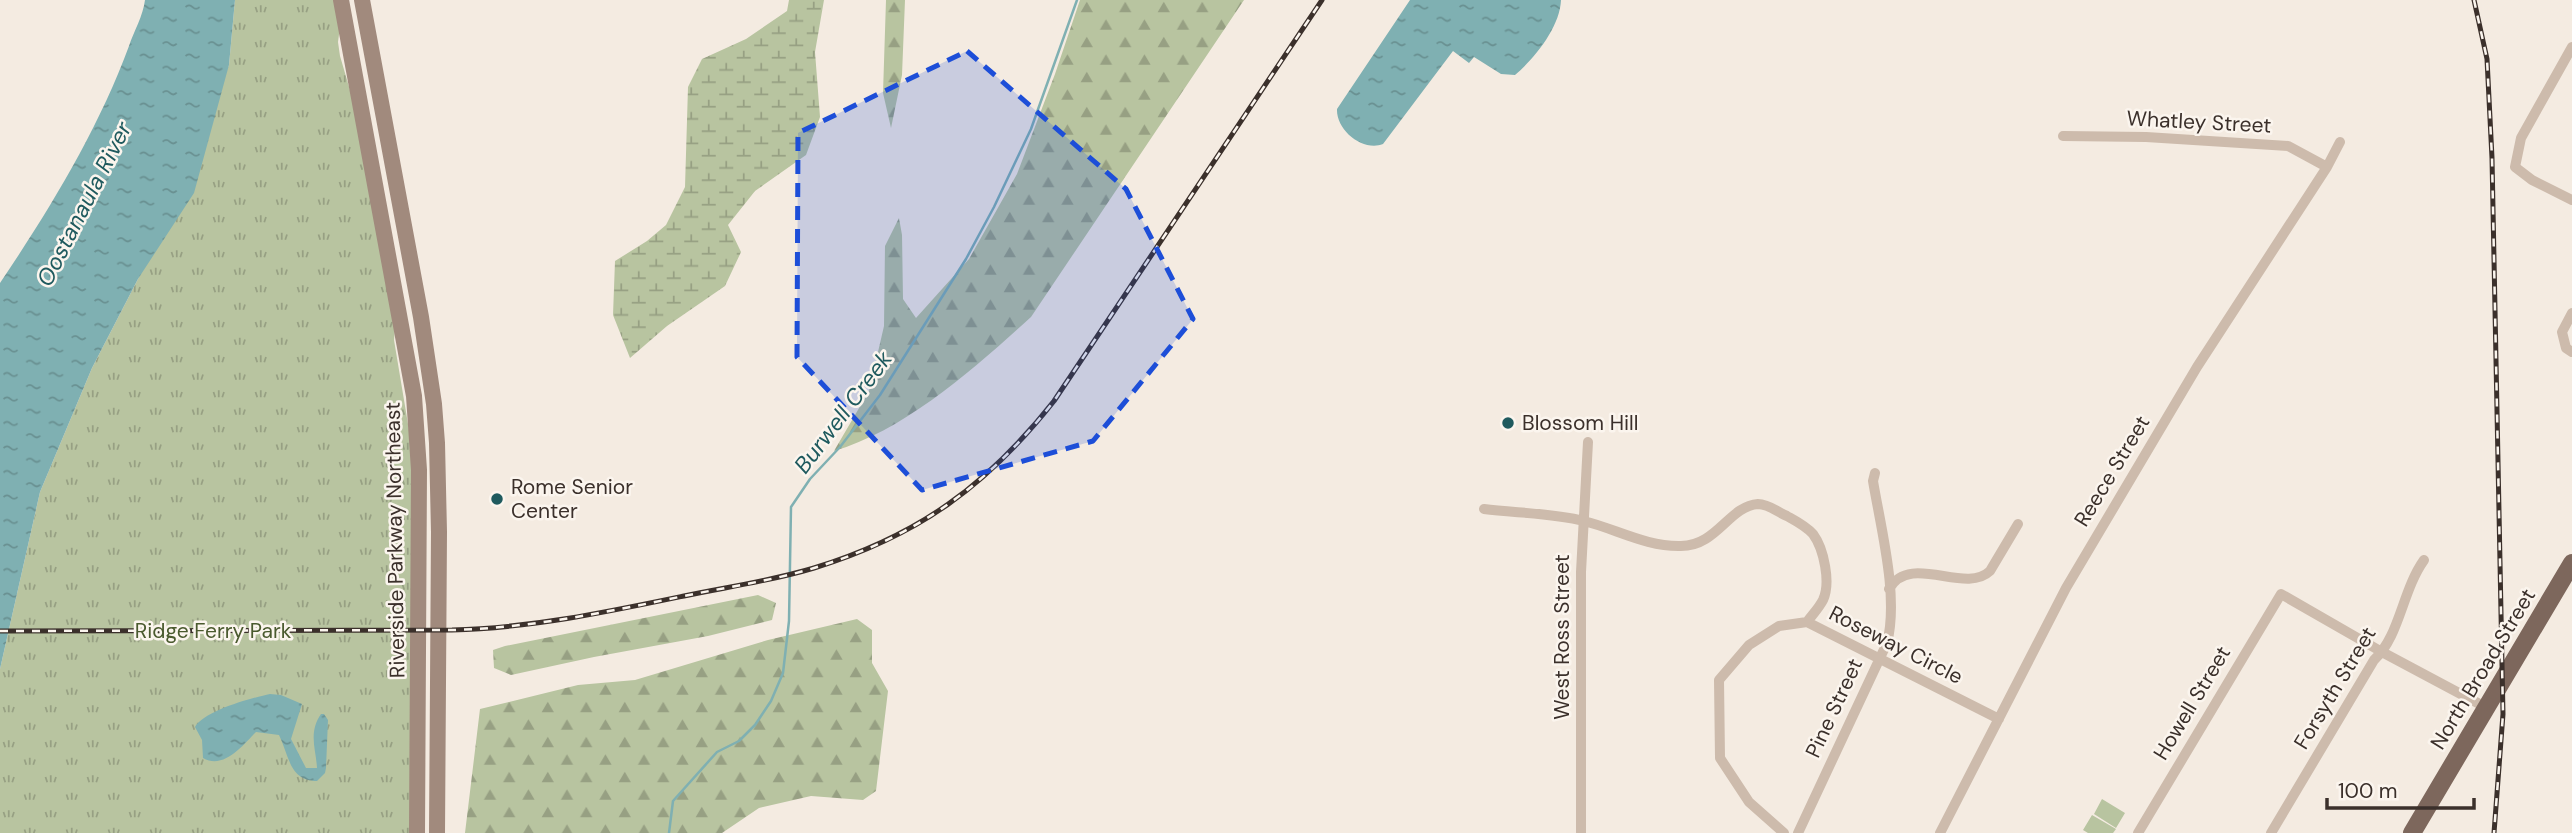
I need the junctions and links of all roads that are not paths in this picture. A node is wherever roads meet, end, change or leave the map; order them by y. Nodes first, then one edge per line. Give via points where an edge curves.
1 (341, 0) edge
2 (362, 0) edge
3 (2572, 47) edge
4 (2063, 136) dead end
5 (2340, 142) dead end
6 (2327, 167) junction
7 (2572, 200) edge
8 (2572, 313) edge
9 (2572, 352) edge
10 (1588, 442) dead end
11 (1875, 473) dead end
12 (1483, 509) dead end
13 (1582, 520) junction
14 (2018, 524) dead end
15 (2424, 560) dead end
16 (2572, 564) edge
17 (1889, 589) junction
18 (1807, 622) junction
19 (2382, 652) junction
20 (1880, 657) junction
21 (2487, 708) junction
22 (1999, 719) junction
23 (417, 833) edge
24 (437, 833) edge
25 (1581, 833) edge
26 (1784, 833) edge
27 (1798, 833) edge
28 (1940, 833) edge
29 (2138, 833) edge
30 (2271, 833) edge
31 (2412, 833) edge

1 - 23 main road, Riverside Parkway Northeast via 414,396 419,470
2 - 24 main road, Riverside Parkway Northeast via 434,404 439,532
3 - 7 street via 2521,138 2515,167
4 - 6 street, Whatley Street via 2288,146
5 - 6 street, Reece Street
6 - 22 street, Reece Street via 2197,367 2049,619
8 - 9 street via 2562,332 2566,348
10 - 13 street, West Ross Street
11 - 17 street, Pine Street
12 - 13 street
13 - 18 street via 1649,542 1680,546 1707,539 1744,508 1770,507 1814,535 1824,561 1824,599
13 - 25 street, West Ross Street
14 - 17 street via 1983,578 1916,574 1898,578
15 - 19 street, Forsyth Street
16 - 21 main road, North Broad Street
17 - 20 street, Pine Street via 1891,627
18 - 20 street, Roseway Circle
18 - 26 street, Roseway Circle via 1779,626 1749,645 1719,680 1720,758 1749,802
19 - 21 street
19 - 29 street, Howell Street via 2281,594
19 - 30 street, Forsyth Street
20 - 22 street, Roseway Circle
20 - 27 street, Pine Street
21 - 31 main road, North Broad Street
22 - 28 street, Reece Street

